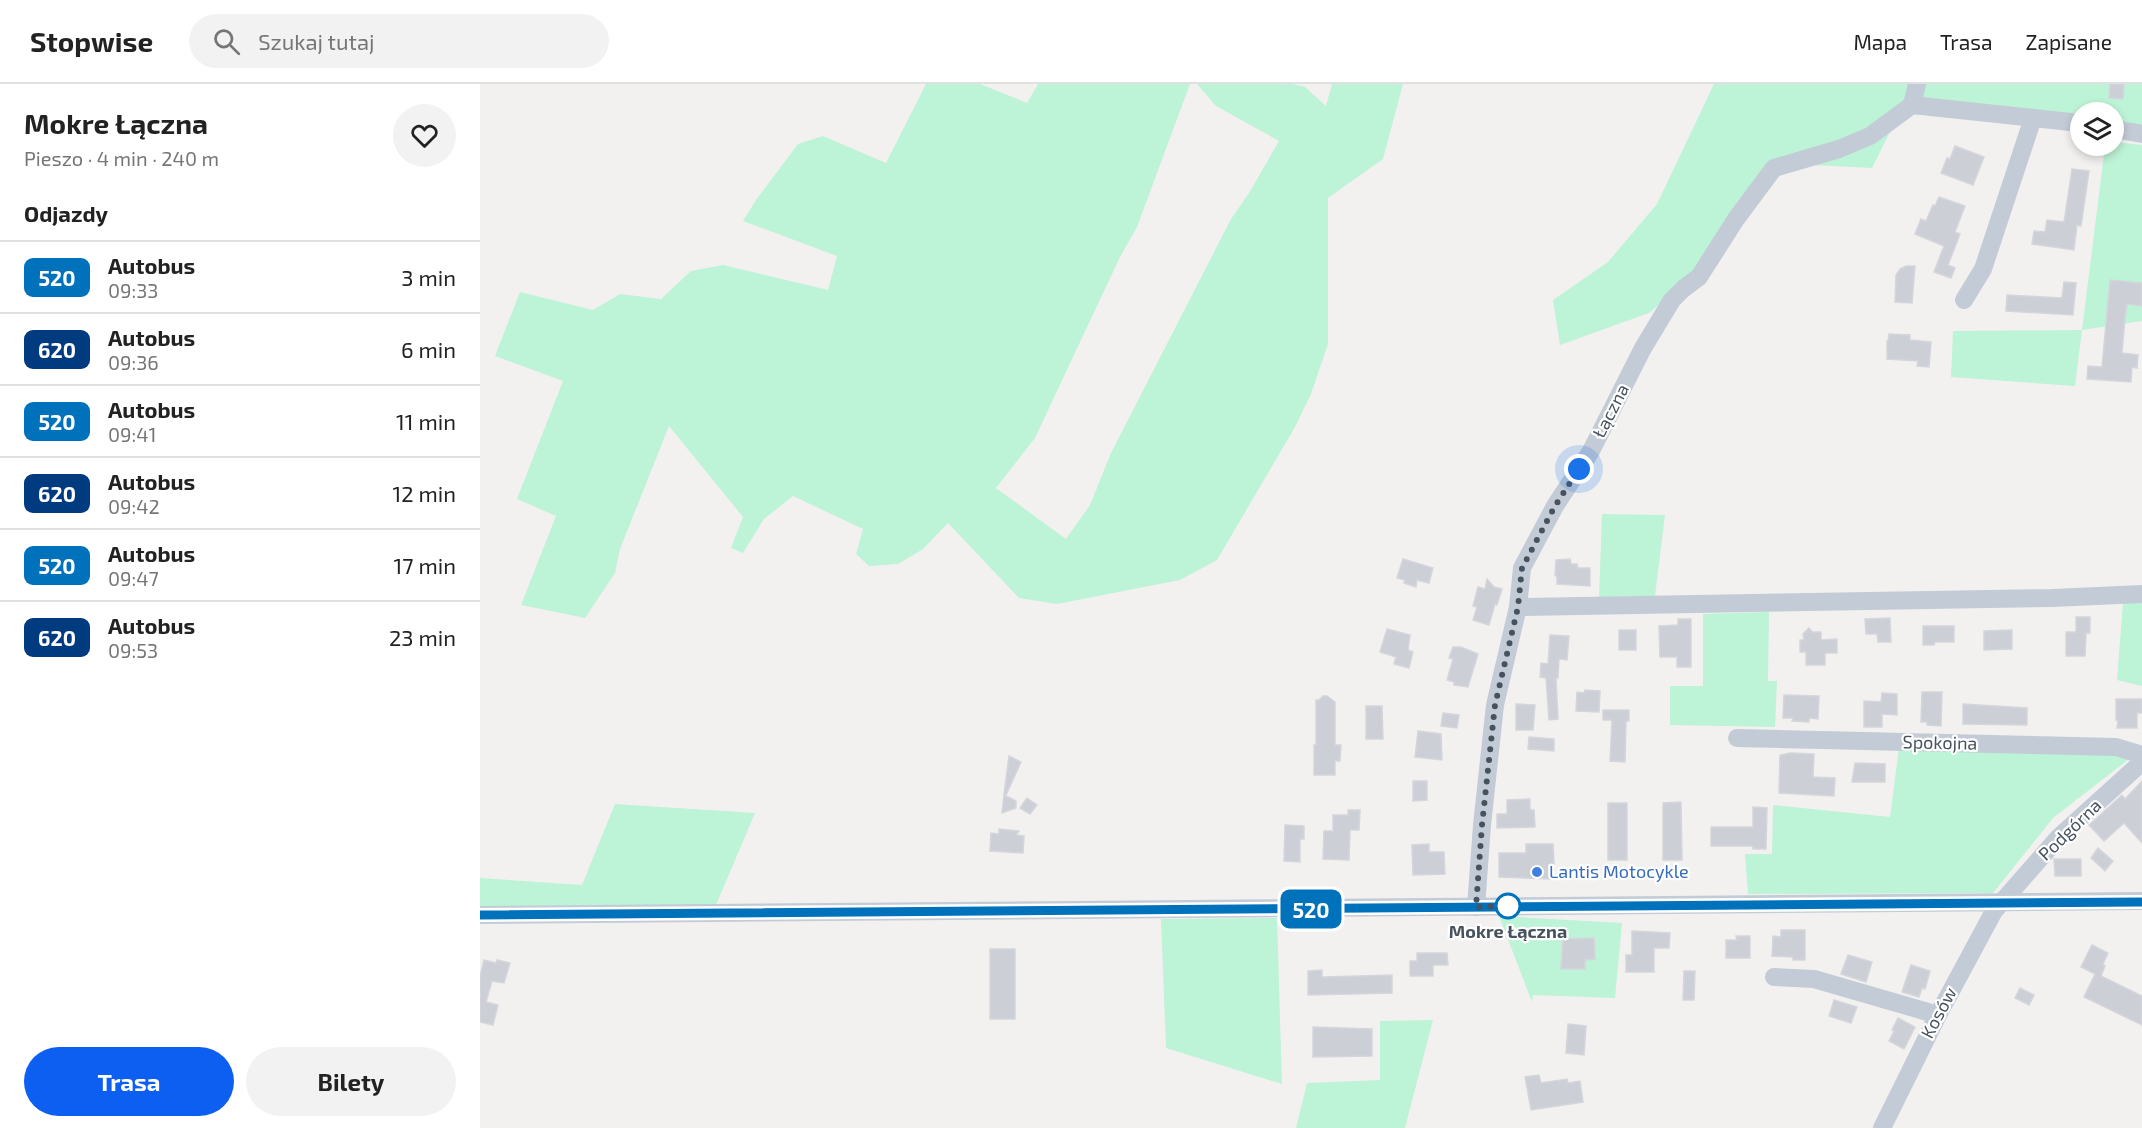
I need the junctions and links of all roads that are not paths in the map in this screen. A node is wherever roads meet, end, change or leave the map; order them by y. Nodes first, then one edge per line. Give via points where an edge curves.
1 (1917, 84) edge
2 (1912, 105) junction
3 (2033, 118) junction
4 (2070, 122) edge
5 (2124, 131) edge
6 (2142, 134) edge
7 (1964, 300) dead end
8 (2142, 594) edge
9 (1518, 607) junction
10 (1737, 738) dead end
11 (2142, 755) edge
12 (2142, 762) edge
13 (2002, 902) junction
14 (2142, 902) edge
15 (1476, 907) junction
16 (480, 915) edge
17 (1774, 977) dead end
18 (1938, 1015) junction
19 (1882, 1128) edge

1 - 2 street
2 - 3 street
2 - 9 street, Łączna via 1870,136 1774,168 1698,277 1672,300 1642,348 1591,451 1555,506 1522,568
3 - 4 street
3 - 7 street via 1983,269
5 - 6 street
8 - 9 street
9 - 15 street, Łączna via 1495,705
10 - 11 street, Spokojna via 2116,747
12 - 13 street, Podgórna via 2058,838
13 - 14 street
13 - 15 street
13 - 18 street, Kosów
15 - 16 street
17 - 18 street via 1814,979
18 - 19 street, Kosów

